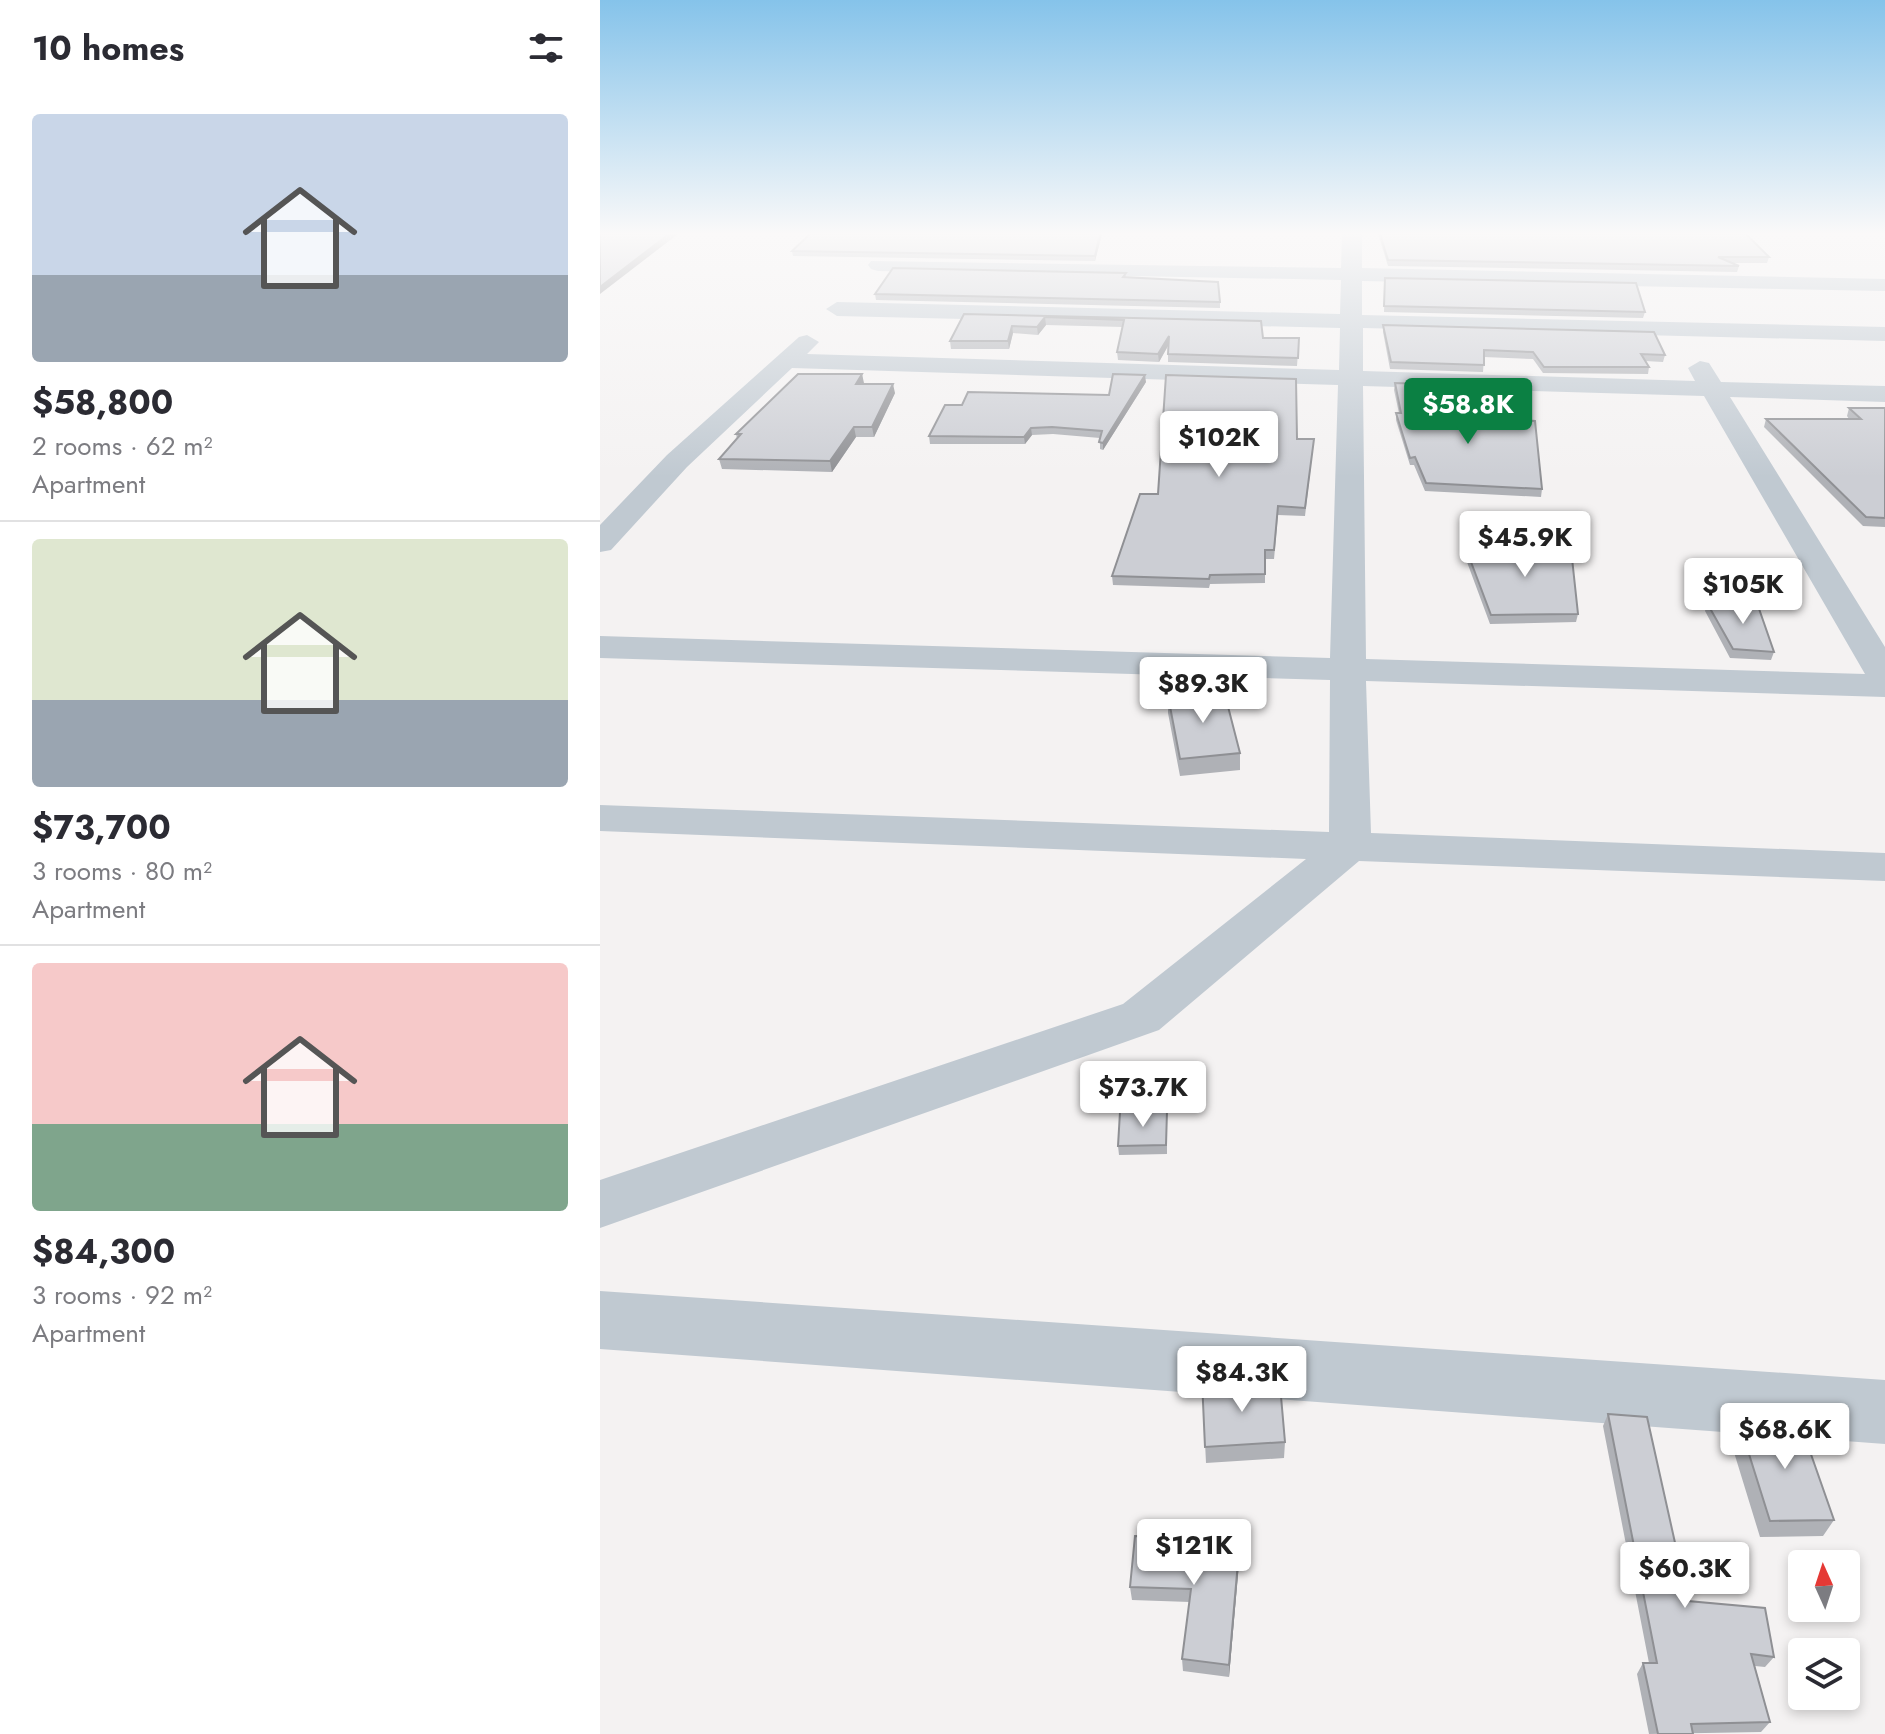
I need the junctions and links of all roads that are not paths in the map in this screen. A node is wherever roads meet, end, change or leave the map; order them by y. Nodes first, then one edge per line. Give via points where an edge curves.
1 (831, 315) edge
2 (1114, 315) edge
3 (1351, 315) edge
4 (1668, 315) edge
5 (1351, 320) junction
6 (1676, 328) junction
7 (1885, 334) edge
8 (786, 361) junction
9 (1350, 378) junction
10 (1712, 389) junction
11 (1885, 394) edge
12 (600, 543) edge
13 (600, 647) edge
14 (1348, 667) junction
15 (1885, 677) edge
16 (1885, 686) edge
17 (600, 818) edge
18 (1350, 846) junction
19 (1885, 867) edge
20 (600, 1204) edge
21 (600, 1320) edge
22 (1885, 1412) edge

1 - 8 street
2 - 5 street
3 - 5 street
4 - 6 street
5 - 6 street
5 - 9 street
6 - 7 street
6 - 10 street
8 - 9 street
8 - 12 street via 677,461
9 - 10 street
9 - 14 street
10 - 11 street
10 - 15 street
13 - 14 street
14 - 16 street
14 - 18 street
17 - 18 street
18 - 19 street
18 - 20 street via 1141,1017
21 - 22 street

